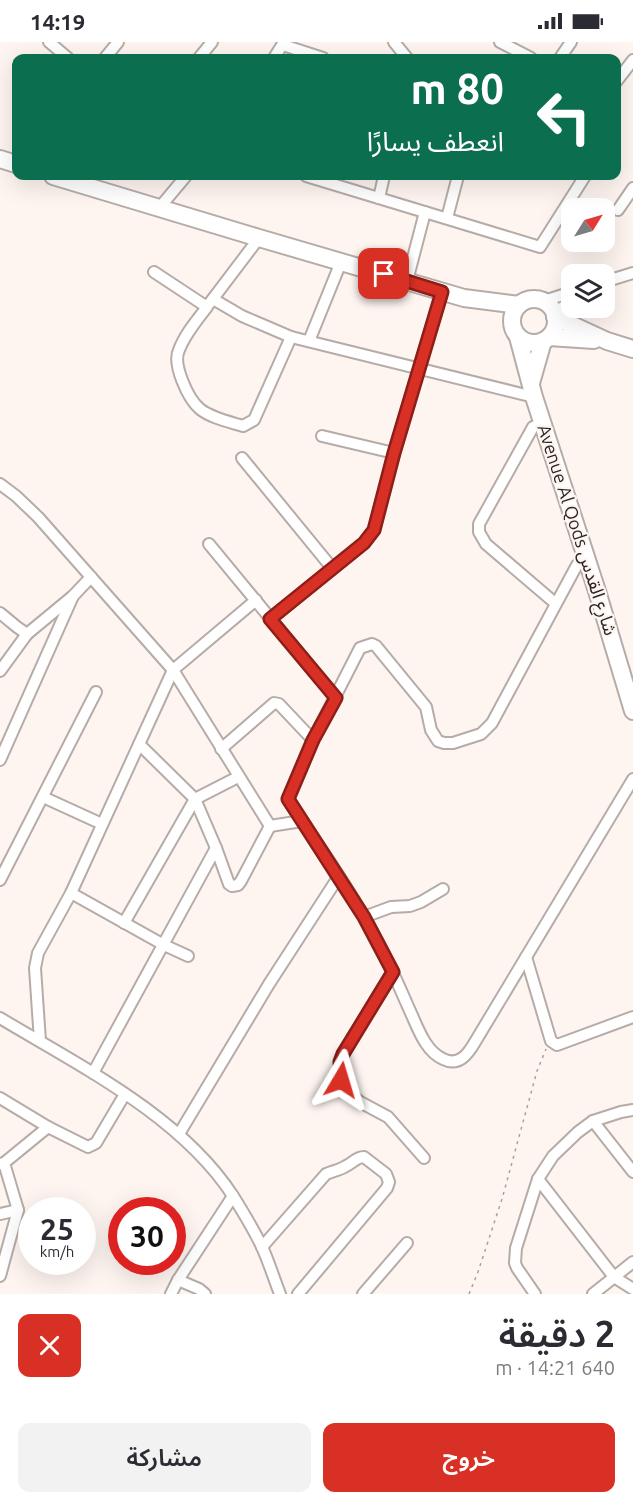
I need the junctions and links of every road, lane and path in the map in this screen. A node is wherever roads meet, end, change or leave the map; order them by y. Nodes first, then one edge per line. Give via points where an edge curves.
1 (49, 42) edge
2 (118, 42) edge
3 (212, 42) edge
4 (500, 42) edge
5 (284, 44) edge
6 (63, 54) edge
7 (108, 54) edge
8 (202, 54) edge
9 (311, 54) edge
10 (523, 54) edge
11 (633, 60) edge
12 (621, 76) edge
13 (68, 180) edge
14 (183, 180) edge
15 (319, 180) edge
16 (383, 180) edge
17 (457, 180) edge
18 (582, 180) edge
19 (633, 188) edge
20 (380, 198) junction
21 (160, 207) junction
22 (618, 210) dead end
23 (425, 212) junction
24 (447, 218) junction
25 (259, 238) junction
26 (341, 262) junction
27 (154, 272) dead end
28 (633, 273) edge
29 (615, 279) edge
30 (407, 281) junction
31 (442, 292) junction
32 (464, 298) junction
33 (561, 302) edge
34 (210, 303) junction
35 (519, 304) junction
36 (561, 306) edge
37 (551, 311) junction
38 (515, 329) junction
39 (291, 337) junction
40 (546, 339) junction
41 (309, 341) junction
42 (607, 341) junction
43 (633, 349) edge
44 (420, 369) junction
45 (532, 391) junction
46 (542, 423) junction
47 (322, 436) dead end
48 (394, 453) junction
49 (242, 458) dead end
50 (0, 484) edge
51 (210, 544) dead end
52 (586, 559) junction
53 (332, 568) junction
54 (91, 577) junction
55 (73, 596) junction
56 (255, 600) junction
57 (555, 603) junction
58 (0, 613) edge
59 (270, 619) junction
60 (27, 634) junction
61 (172, 670) junction
62 (0, 671) edge
63 (96, 692) dead end
64 (336, 698) junction
65 (632, 706) edge
66 (313, 740) junction
67 (140, 744) junction
68 (221, 749) junction
69 (0, 760) edge
70 (238, 777) junction
71 (633, 779) edge
72 (42, 797) junction
73 (195, 798) junction
74 (302, 821) junction
75 (102, 824) junction
76 (270, 826) junction
77 (216, 848) junction
78 (339, 876) junction
79 (0, 880) edge
80 (443, 889) dead end
81 (71, 893) junction
82 (364, 917) junction
83 (124, 923) junction
84 (164, 945) junction
85 (188, 956) dead end
86 (526, 957) junction
87 (393, 972) junction
88 (633, 1017) edge
89 (0, 1018) edge
90 (40, 1041) junction
91 (551, 1041) junction
92 (93, 1073) junction
93 (126, 1094) junction
94 (0, 1098) edge
95 (633, 1110) edge
96 (593, 1121) junction
97 (48, 1127) junction
98 (179, 1134) junction
99 (424, 1158) dead end
100 (2, 1163) edge
101 (633, 1172) edge
102 (538, 1179) junction
103 (233, 1196) junction
104 (18, 1210) junction
105 (0, 1214) edge
106 (407, 1243) dead end
107 (262, 1247) junction
108 (633, 1262) edge
109 (0, 1276) edge
110 (614, 1277) junction
111 (178, 1280) junction
112 (633, 1289) edge
113 (171, 1294) edge
114 (205, 1294) edge
115 (280, 1294) edge
116 (298, 1294) edge
117 (363, 1294) edge
118 (469, 1294) edge
119 (535, 1294) edge
120 (593, 1294) edge

1 - 6 street
2 - 7 street
3 - 8 street
4 - 10 street
5 - 9 street
11 - 12 street
13 - 21 main road
14 - 21 street
15 - 20 street
16 - 20 street
17 - 24 street
18 - 24 street via 540,247
19 - 22 street
20 - 23 street
21 - 25 main road
23 - 24 street
23 - 30 street
25 - 26 main road
25 - 34 street
26 - 30 main road
26 - 41 street
27 - 34 street
28 - 29 street
30 - 31 main road
31 - 32 main road
31 - 44 street
32 - 35 main road
32 - 38 main road
33 - 37 street
34 - 39 street
34 - 39 street via 189,331 177,361 193,401 206,413 243,426 254,420
35 - 37 main road via 537,299
35 - 38 main road via 513,313
36 - 37 street
37 - 40 main road via 555,325
37 - 42 main road
38 - 40 main road via 530,343
38 - 45 main road, Avenue Al Qods شارع القدس
39 - 41 street
40 - 42 main road
40 - 45 main road
41 - 44 street
42 - 43 main road
44 - 45 street
44 - 48 street
45 - 46 main road, Avenue Al Qods شارع القدس
46 - 52 main road, Avenue Al Qods شارع القدس
46 - 57 street via 533,427 478,532 486,544
47 - 48 street
48 - 53 street via 374,530
49 - 53 street
50 - 54 street via 38,517
51 - 56 street
52 - 57 street via 577,565
52 - 65 main road, Avenue Al Qods شارع القدس
53 - 59 street
54 - 55 street
54 - 61 street
55 - 60 street
55 - 69 street
56 - 59 street
56 - 61 street
57 - 64 street via 492,723 481,734 453,743 438,741 426,707 372,644 360,648
58 - 60 street
59 - 64 street
60 - 62 street
61 - 67 street
61 - 68 street
63 - 72 street
64 - 66 street
66 - 68 street via 274,703
66 - 74 street via 288,799
67 - 73 street
67 - 75 street
68 - 70 street
70 - 73 street
70 - 76 street
71 - 86 street
72 - 75 street
72 - 79 street
73 - 77 street
73 - 83 street
74 - 76 street
74 - 78 street
75 - 81 street
76 - 77 street via 238,885 229,884
77 - 84 street
78 - 82 street
78 - 98 street
80 - 82 street via 411,906 391,907
81 - 83 street
81 - 90 street via 38,952 35,968
82 - 87 street
83 - 84 street
84 - 85 street
84 - 92 street
86 - 87 street via 468,1054 458,1061 434,1053 422,1037
86 - 91 street
87 - 99 street via 343,1054 341,1080 360,1102 388,1117
88 - 91 street via 557,1045
89 - 90 street
90 - 92 street
91 - 118 path via 537,1071 502,1199
92 - 93 street
93 - 97 street via 92,1146
93 - 98 street
94 - 97 street
95 - 96 street
96 - 101 street
96 - 102 street via 553,1156
97 - 100 street
98 - 103 street
100 - 104 street
102 - 110 street
102 - 119 street via 515,1263
103 - 107 street
103 - 111 street
104 - 105 street
104 - 109 street
106 - 117 street
107 - 115 street
107 - 116 street via 326,1174 360,1156 386,1174 387,1188
108 - 110 street
110 - 112 street
110 - 120 street
111 - 113 street
111 - 114 street

